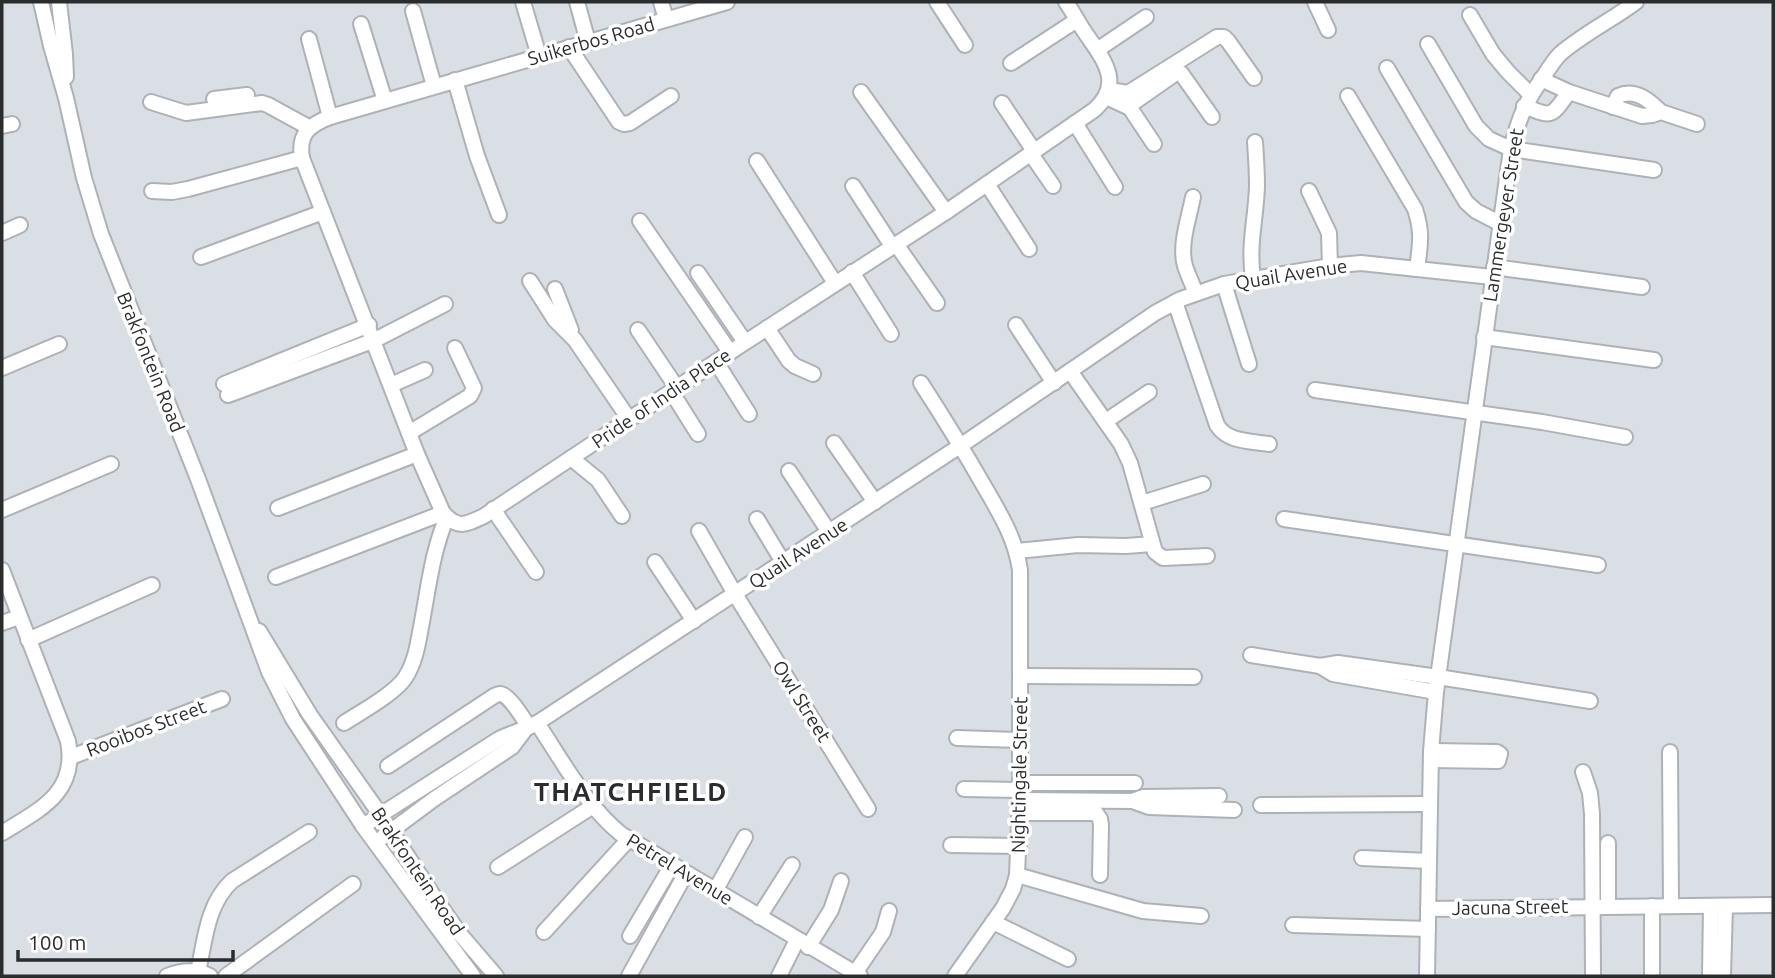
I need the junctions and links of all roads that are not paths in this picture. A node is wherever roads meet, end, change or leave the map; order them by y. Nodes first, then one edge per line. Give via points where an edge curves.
1 (41, 2) edge
2 (59, 2) edge
3 (523, 2) edge
4 (578, 2) edge
5 (661, 2) edge
6 (727, 2) edge
7 (937, 2) edge
8 (1315, 2) edge
9 (1636, 2) edge
10 (412, 11) dead end
11 (1076, 12) edge
12 (1470, 15) dead end
13 (1146, 17) dead end
14 (666, 19) junction
15 (361, 24) dead end
16 (428, 29) dead end
17 (1328, 30) dead end
18 (309, 39) dead end
19 (589, 42) junction
20 (1428, 44) dead end
21 (965, 46) dead end
22 (569, 47) junction
23 (1097, 50) junction
24 (539, 56) junction
25 (1013, 66) dead end
26 (1387, 68) dead end
27 (1254, 78) dead end
28 (1541, 79) junction
29 (444, 83) junction
30 (861, 92) dead end
31 (1569, 92) junction
32 (1108, 94) junction
33 (671, 96) dead end
34 (1348, 96) dead end
35 (66, 97) junction
36 (1132, 97) junction
37 (214, 99) dead end
38 (1528, 100) junction
39 (384, 101) junction
40 (150, 102) dead end
41 (1002, 103) dead end
42 (1212, 117) dead end
43 (320, 122) junction
44 (1075, 123) junction
45 (1698, 124) dead end
46 (1255, 142) dead end
47 (1511, 149) junction
48 (1032, 153) junction
49 (302, 155) junction
50 (757, 161) dead end
51 (1654, 170) dead end
52 (987, 184) junction
53 (853, 186) dead end
54 (1053, 186) dead end
55 (1115, 187) dead end
56 (152, 191) dead end
57 (1309, 191) dead end
58 (1193, 197) dead end
59 (323, 212) junction
60 (946, 212) junction
61 (499, 215) dead end
62 (640, 221) dead end
63 (1501, 224) junction
64 (20, 225) dead end
65 (2, 233) edge
66 (667, 243) dead end
67 (897, 243) junction
68 (1029, 249) dead end
69 (201, 257) dead end
70 (1330, 265) junction
71 (1418, 269) junction
72 (852, 272) junction
73 (1493, 272) junction
74 (698, 273) dead end
75 (1253, 279) junction
76 (530, 281) dead end
77 (835, 283) junction
78 (1224, 284) junction
79 (934, 285) dead end
80 (1642, 287) dead end
81 (555, 289) dead end
82 (1196, 293) junction
83 (1175, 302) junction
84 (937, 303) dead end
85 (445, 304) dead end
86 (369, 325) junction
87 (1016, 325) dead end
88 (767, 328) junction
89 (638, 330) dead end
90 (891, 334) dead end
91 (1484, 337) junction
92 (374, 340) junction
93 (575, 340) junction
94 (59, 344) dead end
95 (738, 347) junction
96 (455, 348) dead end
97 (1654, 360) dead end
98 (716, 362) junction
99 (1248, 363) dead end
100 (2, 368) edge
101 (425, 370) dead end
102 (813, 374) dead end
103 (1061, 378) junction
104 (921, 383) dead end
105 (391, 386) junction
106 (674, 390) junction
107 (1315, 390) dead end
108 (1149, 392) dead end
109 (1474, 413) junction
110 (749, 414) dead end
111 (629, 419) junction
112 (1106, 421) junction
113 (409, 433) junction
114 (698, 434) dead end
115 (1625, 437) dead end
116 (1106, 438) dead end
117 (834, 443) dead end
118 (1269, 444) dead end
119 (961, 445) junction
120 (417, 454) junction
121 (571, 458) junction
122 (111, 464) dead end
123 (789, 471) dead end
124 (1203, 484) dead end
125 (875, 502) junction
126 (1142, 503) junction
127 (278, 508) dead end
128 (493, 509) junction
129 (2, 510) edge
130 (445, 515) junction
131 (622, 516) dead end
132 (757, 519) dead end
133 (1284, 519) dead end
134 (699, 531) dead end
135 (830, 532) junction
136 (1152, 544) junction
137 (1455, 544) junction
138 (1017, 551) junction
139 (1208, 556) dead end
140 (655, 562) dead end
141 (783, 562) junction
142 (1598, 565) dead end
143 (2, 570) edge
144 (536, 572) dead end
145 (276, 577) dead end
146 (152, 585) dead end
147 (735, 594) junction
148 (19, 617) junction
149 (694, 621) junction
150 (251, 622) junction
151 (2, 623) edge
152 (28, 640) junction
153 (1251, 655) dead end
154 (1021, 676) junction
155 (1194, 677) dead end
156 (1437, 684) junction
157 (222, 699) dead end
158 (1590, 701) dead end
159 (344, 723) dead end
160 (530, 727) junction
161 (957, 738) dead end
162 (1020, 740) junction
163 (1670, 752) dead end
164 (1431, 756) junction
165 (1465, 756) dead end
166 (71, 757) junction
167 (461, 762) junction
168 (388, 766) dead end
169 (1583, 772) dead end
170 (468, 776) junction
171 (1135, 783) dead end
172 (964, 789) dead end
173 (1020, 796) junction
174 (1219, 796) dead end
175 (1132, 801) junction
176 (1430, 804) junction
177 (1261, 805) dead end
178 (593, 806) junction
179 (868, 809) dead end
180 (1234, 810) dead end
181 (380, 814) junction
182 (363, 826) junction
183 (391, 831) junction
184 (309, 832) dead end
185 (2, 833) edge
186 (745, 837) dead end
187 (629, 839) junction
188 (375, 842) junction
189 (1608, 843) dead end
190 (951, 845) dead end
191 (1019, 846) junction
192 (1362, 858) dead end
193 (1429, 861) junction
194 (792, 865) dead end
195 (498, 867) dead end
196 (679, 869) junction
197 (1100, 874) dead end
198 (1017, 875) junction
199 (841, 881) dead end
200 (353, 884) dead end
201 (715, 891) junction
202 (1773, 905) edge
203 (1592, 906) junction
204 (1608, 906) junction
205 (1652, 906) junction
206 (1671, 906) junction
207 (1718, 906) junction
208 (1428, 909) junction
209 (889, 911) dead end
210 (1200, 916) dead end
211 (759, 917) junction
212 (993, 922) junction
213 (1293, 925) dead end
214 (1428, 929) junction
215 (544, 932) dead end
216 (630, 936) dead end
217 (802, 943) junction
218 (1068, 959) dead end
219 (627, 972) edge
220 (204, 974) edge
221 (856, 975) edge
222 (167, 976) edge
223 (226, 976) edge
224 (473, 976) edge
225 (496, 976) edge
226 (779, 976) edge
227 (955, 976) edge
228 (1427, 976) edge
229 (1593, 976) edge
230 (1651, 976) edge
231 (1710, 976) edge
232 (1723, 976) edge

1 - 35 street, Brakfontein Road
2 - 35 street, Brakfontein Road
3 - 24 street
4 - 19 street
5 - 14 street
6 - 14 street, Suikerbos Road
7 - 21 street
8 - 17 street
9 - 28 street, Lammergeyer Street via 1560,55
10 - 29 street
11 - 23 street
11 - 25 street
12 - 38 street
13 - 23 street
14 - 19 street, Suikerbos Road
15 - 39 street
16 - 29 street
18 - 43 street
19 - 22 street, Suikerbos Road
20 - 47 street via 1476,126 1489,139
22 - 24 street, Suikerbos Road
22 - 33 street via 619,122 630,123
23 - 32 street via 1110,75
24 - 29 street, Suikerbos Road
26 - 63 street via 1466,202
27 - 36 street via 1228,41 1217,37
28 - 31 street
28 - 38 street, Lammergeyer Street
29 - 39 street, Suikerbos Road
29 - 61 street
30 - 60 street
31 - 38 street via 1551,114
31 - 45 street via 1613,107 1618,96 1636,93 1661,112
32 - 36 street
32 - 36 street via 1130,108 1158,143
32 - 44 street, Pride of India Place
34 - 71 street via 1415,209 1420,226
35 - 150 street, Brakfontein Road via 101,234
36 - 42 street via 1181,73
37 - 43 street via 267,95
38 - 47 street, Lammergeyer Street
39 - 43 street, Suikerbos Road
40 - 43 street via 186,113 262,103
41 - 48 street
43 - 49 street via 302,138
44 - 48 street, Pride of India Place
44 - 55 street
46 - 75 street
47 - 51 street
47 - 63 street, Lammergeyer Street
48 - 52 street, Pride of India Place
48 - 54 street
49 - 56 street via 188,189
49 - 59 street
50 - 77 street
52 - 60 street, Pride of India Place
52 - 68 street
53 - 67 street
57 - 70 street via 1329,233
58 - 82 street via 1183,255
59 - 69 street
59 - 86 street
60 - 67 street, Pride of India Place
62 - 95 street
63 - 73 street, Lammergeyer Street
64 - 65 street
66 - 95 street
67 - 72 street, Pride of India Place
67 - 79 street
67 - 84 street
70 - 71 street, Quail Avenue
70 - 75 street, Quail Avenue
71 - 73 street, Quail Avenue
72 - 77 street, Pride of India Place
72 - 90 street
73 - 80 street, Quail Avenue
73 - 91 street, Lammergeyer Street
74 - 95 street
75 - 78 street, Quail Avenue
76 - 93 street via 555,320
77 - 88 street, Pride of India Place
78 - 82 street, Quail Avenue
78 - 99 street
81 - 93 street
82 - 83 street, Quail Avenue
83 - 103 street, Quail Avenue
83 - 118 street via 1222,433
85 - 92 street
86 - 92 street
86 - 92 street via 226,389
87 - 103 street
88 - 95 street, Pride of India Place
88 - 102 street via 789,361
89 - 106 street
91 - 97 street
91 - 109 street, Lammergeyer Street
92 - 105 street
93 - 111 street
94 - 100 street
95 - 98 street, Pride of India Place
96 - 113 street via 474,388 470,396
98 - 106 street, Pride of India Place
98 - 110 street
101 - 105 street
103 - 112 street
103 - 116 street
103 - 119 street, Quail Avenue
104 - 119 street, Nightingale Street
105 - 113 street
106 - 111 street, Pride of India Place
106 - 114 street
107 - 109 street
108 - 112 street
109 - 115 street
109 - 137 street, Lammergeyer Street
111 - 121 street, Pride of India Place
112 - 126 street via 1126,454
113 - 120 street
117 - 125 street
119 - 125 street, Quail Avenue
119 - 138 street, Nightingale Street
120 - 127 street
120 - 130 street
121 - 128 street, Pride of India Place
121 - 131 street via 598,480
122 - 129 street
123 - 135 street
124 - 126 street
125 - 135 street, Quail Avenue
126 - 136 street
128 - 130 street, Pride of India Place via 465,524 456,524
128 - 144 street
130 - 145 street
130 - 159 street via 412,664 396,688
132 - 141 street
133 - 137 street
134 - 147 street, Owl Street
135 - 141 street, Quail Avenue
136 - 138 street
136 - 139 street via 1163,558
137 - 142 street
137 - 156 street, Lammergeyer Street
138 - 154 street, Nightingale Street
140 - 149 street
141 - 147 street, Quail Avenue
143 - 148 street, Rooibos Street
146 - 152 street
147 - 149 street, Quail Avenue
147 - 179 street, Owl Street
148 - 151 street
148 - 152 street, Rooibos Street
149 - 160 street, Quail Avenue
150 - 181 street, Brakfontein Road
150 - 182 street, Brakfontein Road via 283,701
152 - 166 street, Rooibos Street
153 - 156 street via 1320,666 1333,674 1358,672
154 - 155 street, Nightingale Street
154 - 162 street, Nightingale Street
156 - 158 street
156 - 164 street, Lammergeyer Street
157 - 166 street, Rooibos Street
160 - 167 street, Quail Avenue
160 - 168 street, Petrel Avenue via 500,694
160 - 170 street, Quail Avenue via 512,747
160 - 178 street, Petrel Avenue
161 - 162 street
162 - 173 street, Nightingale Street
163 - 206 street
164 - 165 street
164 - 176 street, Lammergeyer Street
166 - 185 street, Rooibos Street via 64,784 55,797
167 - 170 street
167 - 181 street, Quail Avenue
169 - 203 street via 1592,814
170 - 183 street, Quail Avenue
171 - 173 street
172 - 173 street
173 - 175 street
173 - 191 street, Nightingale Street
173 - 197 street via 1096,813 1101,825
174 - 175 street
175 - 180 street via 1149,807
176 - 177 street
176 - 193 street, Lammergeyer Street
178 - 187 street, Petrel Avenue
178 - 195 street
181 - 182 street, Quail Avenue
181 - 183 street, Brakfontein Road
182 - 188 street, Brakfontein Road
183 - 188 street, Quail Avenue
183 - 225 street, Brakfontein Road via 460,934
184 - 220 street via 222,890 211,912
186 - 201 street
187 - 196 street, Petrel Avenue
187 - 215 street
188 - 224 street, Brakfontein Road
189 - 204 street
190 - 191 street
191 - 198 street, Nightingale Street
192 - 193 street
193 - 208 street, Lammergeyer Street
194 - 211 street
196 - 201 street, Petrel Avenue
196 - 216 street
196 - 219 street
198 - 210 street, Nightingale Street via 1143,911
198 - 212 street, Nightingale Street
199 - 217 street via 831,910
200 - 223 street
201 - 211 street, Petrel Avenue
202 - 207 street, Jacuna Street
203 - 204 street, Jacuna Street
203 - 208 street, Jacuna Street
203 - 229 street, Jacuna Street
204 - 205 street, Jacuna Street
205 - 206 street, Jacuna Street
205 - 230 street
206 - 207 street, Jacuna Street
207 - 231 street
207 - 232 street
208 - 214 street, Lammergeyer Street
209 - 221 street via 883,932
211 - 217 street, Petrel Avenue
212 - 218 street
212 - 227 street, Nightingale Street
213 - 214 street
214 - 228 street, Lammergeyer Street
217 - 221 street, Petrel Avenue
217 - 226 street
220 - 222 street via 180,971

